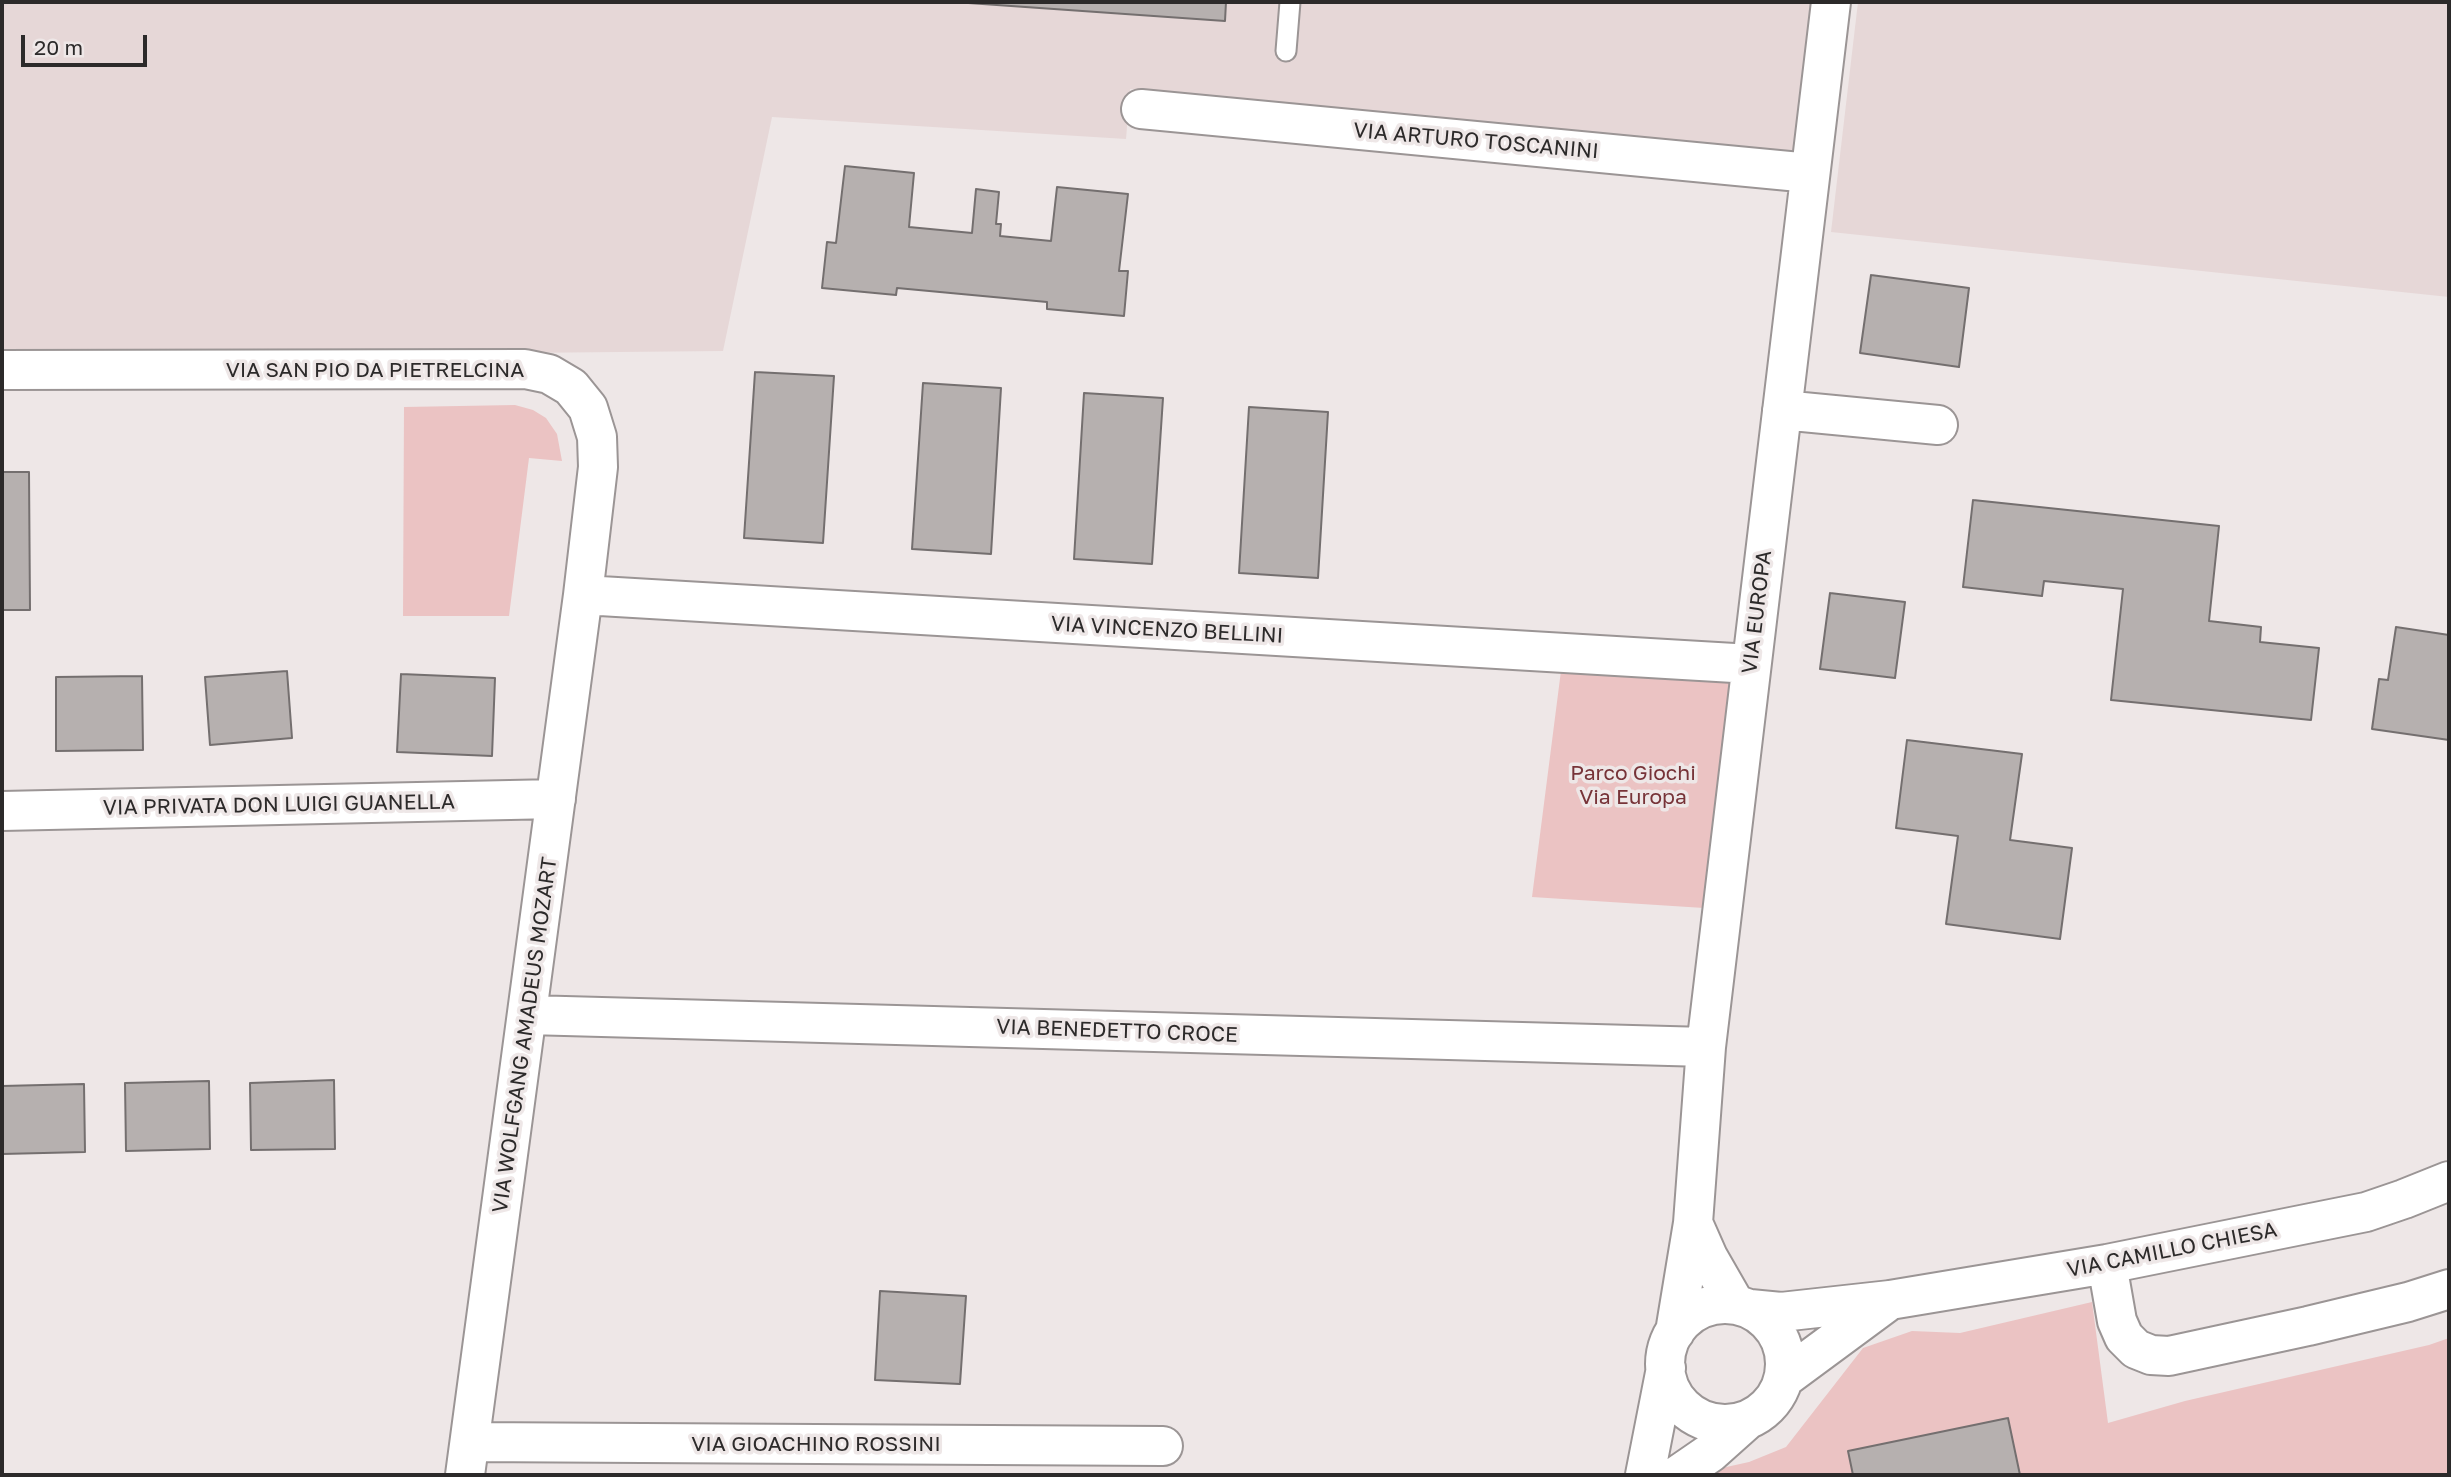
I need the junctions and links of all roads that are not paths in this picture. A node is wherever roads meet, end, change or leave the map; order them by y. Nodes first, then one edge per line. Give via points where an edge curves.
1 (1290, 2) edge
2 (1831, 2) edge
3 (1286, 51) dead end
4 (1141, 110) dead end
5 (1810, 173) junction
6 (2, 370) edge
7 (1782, 410) junction
8 (1938, 425) dead end
9 (583, 595) junction
10 (1751, 664) junction
11 (556, 799) junction
12 (2, 811) edge
13 (528, 1015) junction
14 (1706, 1047) junction
15 (2449, 1181) edge
16 (1693, 1223) junction
17 (2107, 1264) junction
18 (2449, 1289) edge
19 (1890, 1300) junction
20 (1742, 1306) junction
21 (1670, 1350) junction
22 (1783, 1379) junction
23 (1747, 1420) junction
24 (1163, 1446) dead end
25 (468, 1459) edge
26 (1645, 1475) edge
27 (1678, 1475) edge

1 - 3 lane
2 - 5 street, VIA EUROPA
4 - 5 street, VIA ARTURO TOSCANINI
5 - 7 street, VIA EUROPA
6 - 9 street, VIA SAN PIO DA PIETRELCINA via 525,369 549,374 571,387 588,408 597,437 598,467
7 - 8 street
7 - 10 street, VIA EUROPA
9 - 10 street, VIA VINCENZO BELLINI
9 - 11 street, VIA WOLFGANG AMADEUS MOZART
10 - 14 street, VIA EUROPA
11 - 12 street, VIA PRIVATA DON LUIGI GUANELLA
11 - 13 street, VIA WOLFGANG AMADEUS MOZART
13 - 14 street, VIA BENEDETTO CROCE
13 - 25 street, VIA WOLFGANG AMADEUS MOZART
14 - 16 street, VIA EUROPA
15 - 17 street, VIA CAMILLO CHIESA via 2366,1212
16 - 20 street, VIA EUROPA via 1708,1257
16 - 21 street, VIA EUROPA
17 - 18 street via 2124,1337 2151,1355 2169,1356 2308,1326
17 - 19 street, VIA CAMILLO CHIESA
19 - 20 street, VIA CAMILLO CHIESA via 1781,1312
19 - 22 street, VIA CAMILLO CHIESA
20 - 21 street via 1703,1308 1687,1318
20 - 22 street via 1764,1317 1782,1343
21 - 23 street via 1670,1386 1693,1415 1729,1424
21 - 26 street, VIA EUROPA
22 - 23 street via 1776,1397
23 - 27 street
24 - 25 street, VIA GIOACHINO ROSSINI

